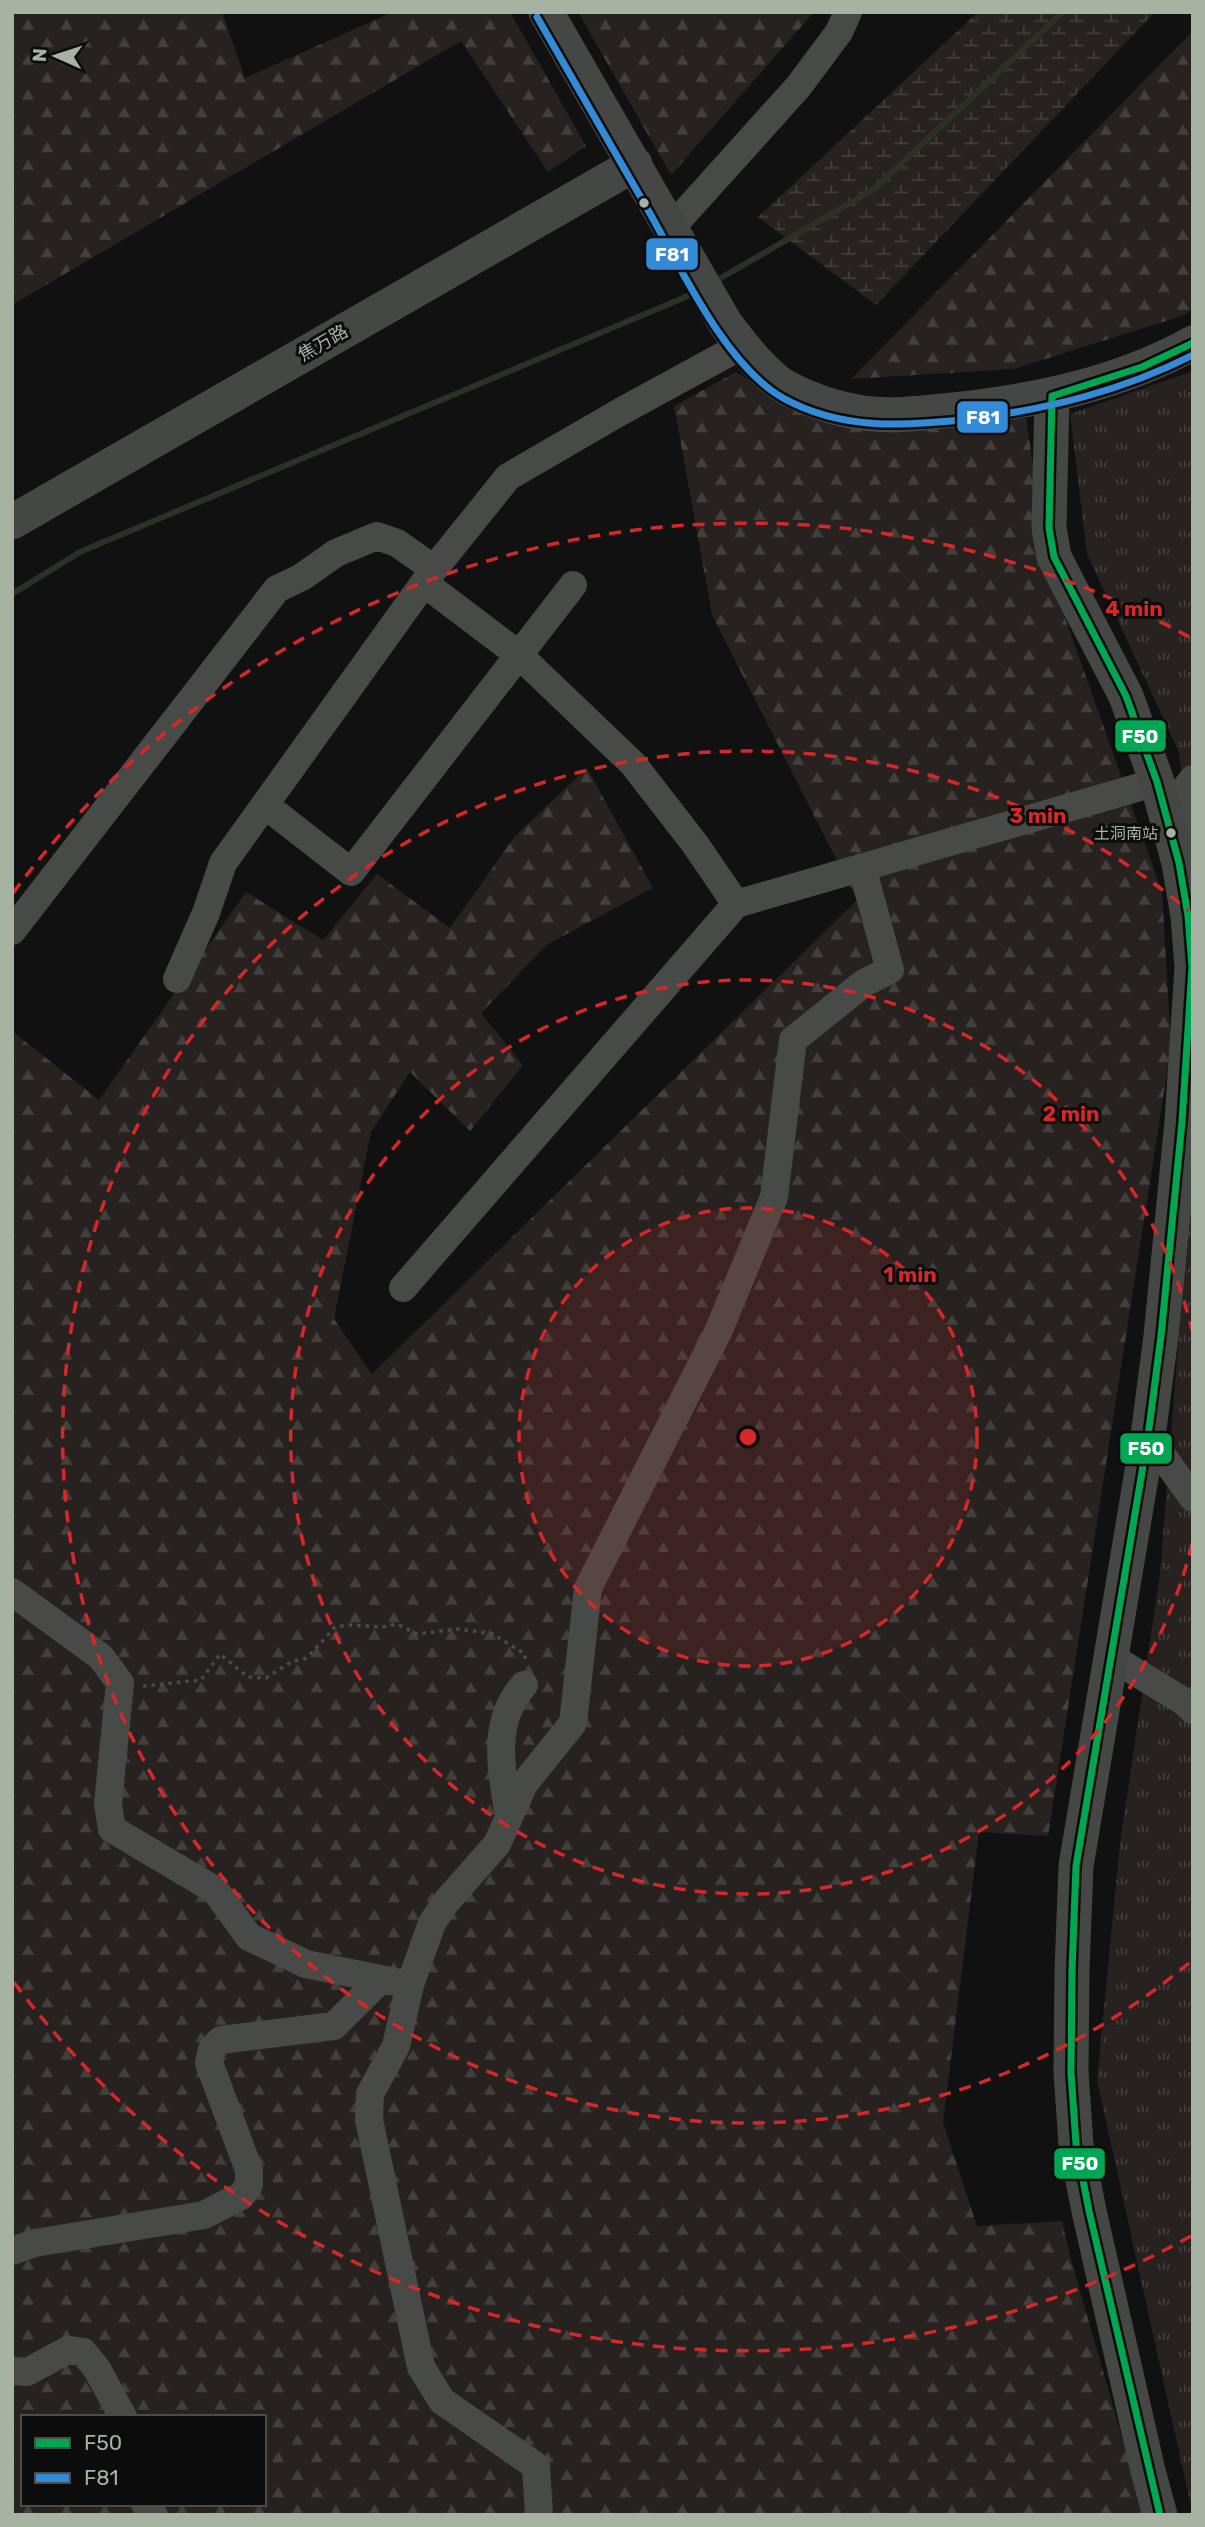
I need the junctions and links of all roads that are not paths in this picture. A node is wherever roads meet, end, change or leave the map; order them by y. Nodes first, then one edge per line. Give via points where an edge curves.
1 (546, 12) edge
2 (848, 12) edge
3 (635, 164) junction
4 (678, 241) junction
5 (733, 334) junction
6 (1193, 343) edge
7 (1052, 396) junction
8 (12, 522) edge
9 (429, 576) junction
10 (573, 585) dead end
11 (519, 655) junction
12 (1193, 779) edge
13 (1157, 782) junction
14 (265, 805) junction
15 (1179, 863) junction
16 (862, 867) junction
17 (736, 904) junction
18 (12, 931) edge
19 (177, 979) dead end
20 (403, 1288) dead end
21 (1148, 1436) junction
22 (1193, 1499) edge
23 (12, 1592) edge
24 (1111, 1657) junction
25 (524, 1685) road end
26 (1193, 1710) edge
27 (509, 1817) junction
28 (381, 1979) junction
29 (410, 1985) junction
30 (12, 2251) edge
31 (12, 2371) edge
32 (122, 2415) edge
33 (539, 2515) edge
34 (1160, 2515) edge

1 - 3 main road
2 - 4 street via 839,32
3 - 4 main road
3 - 8 main road, 焦万路
4 - 5 main road
5 - 7 main road via 785,387 827,406 904,415
5 - 9 street via 620,412 508,477
6 - 7 main road via 1127,374
7 - 13 main road via 1049,528 1054,557 1126,696
9 - 11 street
9 - 14 street
9 - 18 street via 397,543 377,536 336,553 276,589
10 - 11 street
11 - 14 street via 351,872
11 - 17 street via 633,764
12 - 15 street via 1185,789
13 - 15 main road
13 - 16 street
14 - 19 street via 223,863
15 - 21 main road via 1192,967 1173,1230
16 - 17 street
16 - 27 street via 890,970 864,983 793,1040 775,1197 718,1332 588,1588 573,1723 524,1784
17 - 20 street
21 - 22 street
21 - 24 main road
23 - 28 street via 101,1657 120,1683 108,1804 112,1829 215,1890 249,1937 306,1964
24 - 26 street
24 - 34 main road via 1076,1866 1071,2073 1076,2144 1089,2211
25 - 27 street via 511,1699 499,1741
27 - 29 street via 497,1844 432,1923
28 - 29 street
28 - 30 street via 334,2026 220,2040 212,2049 209,2063 249,2171 241,2196 204,2215 34,2243
29 - 33 street via 396,2046 370,2094 369,2120 421,2367 442,2401 536,2466
31 - 32 street via 27,2372 68,2350 82,2352 97,2369

